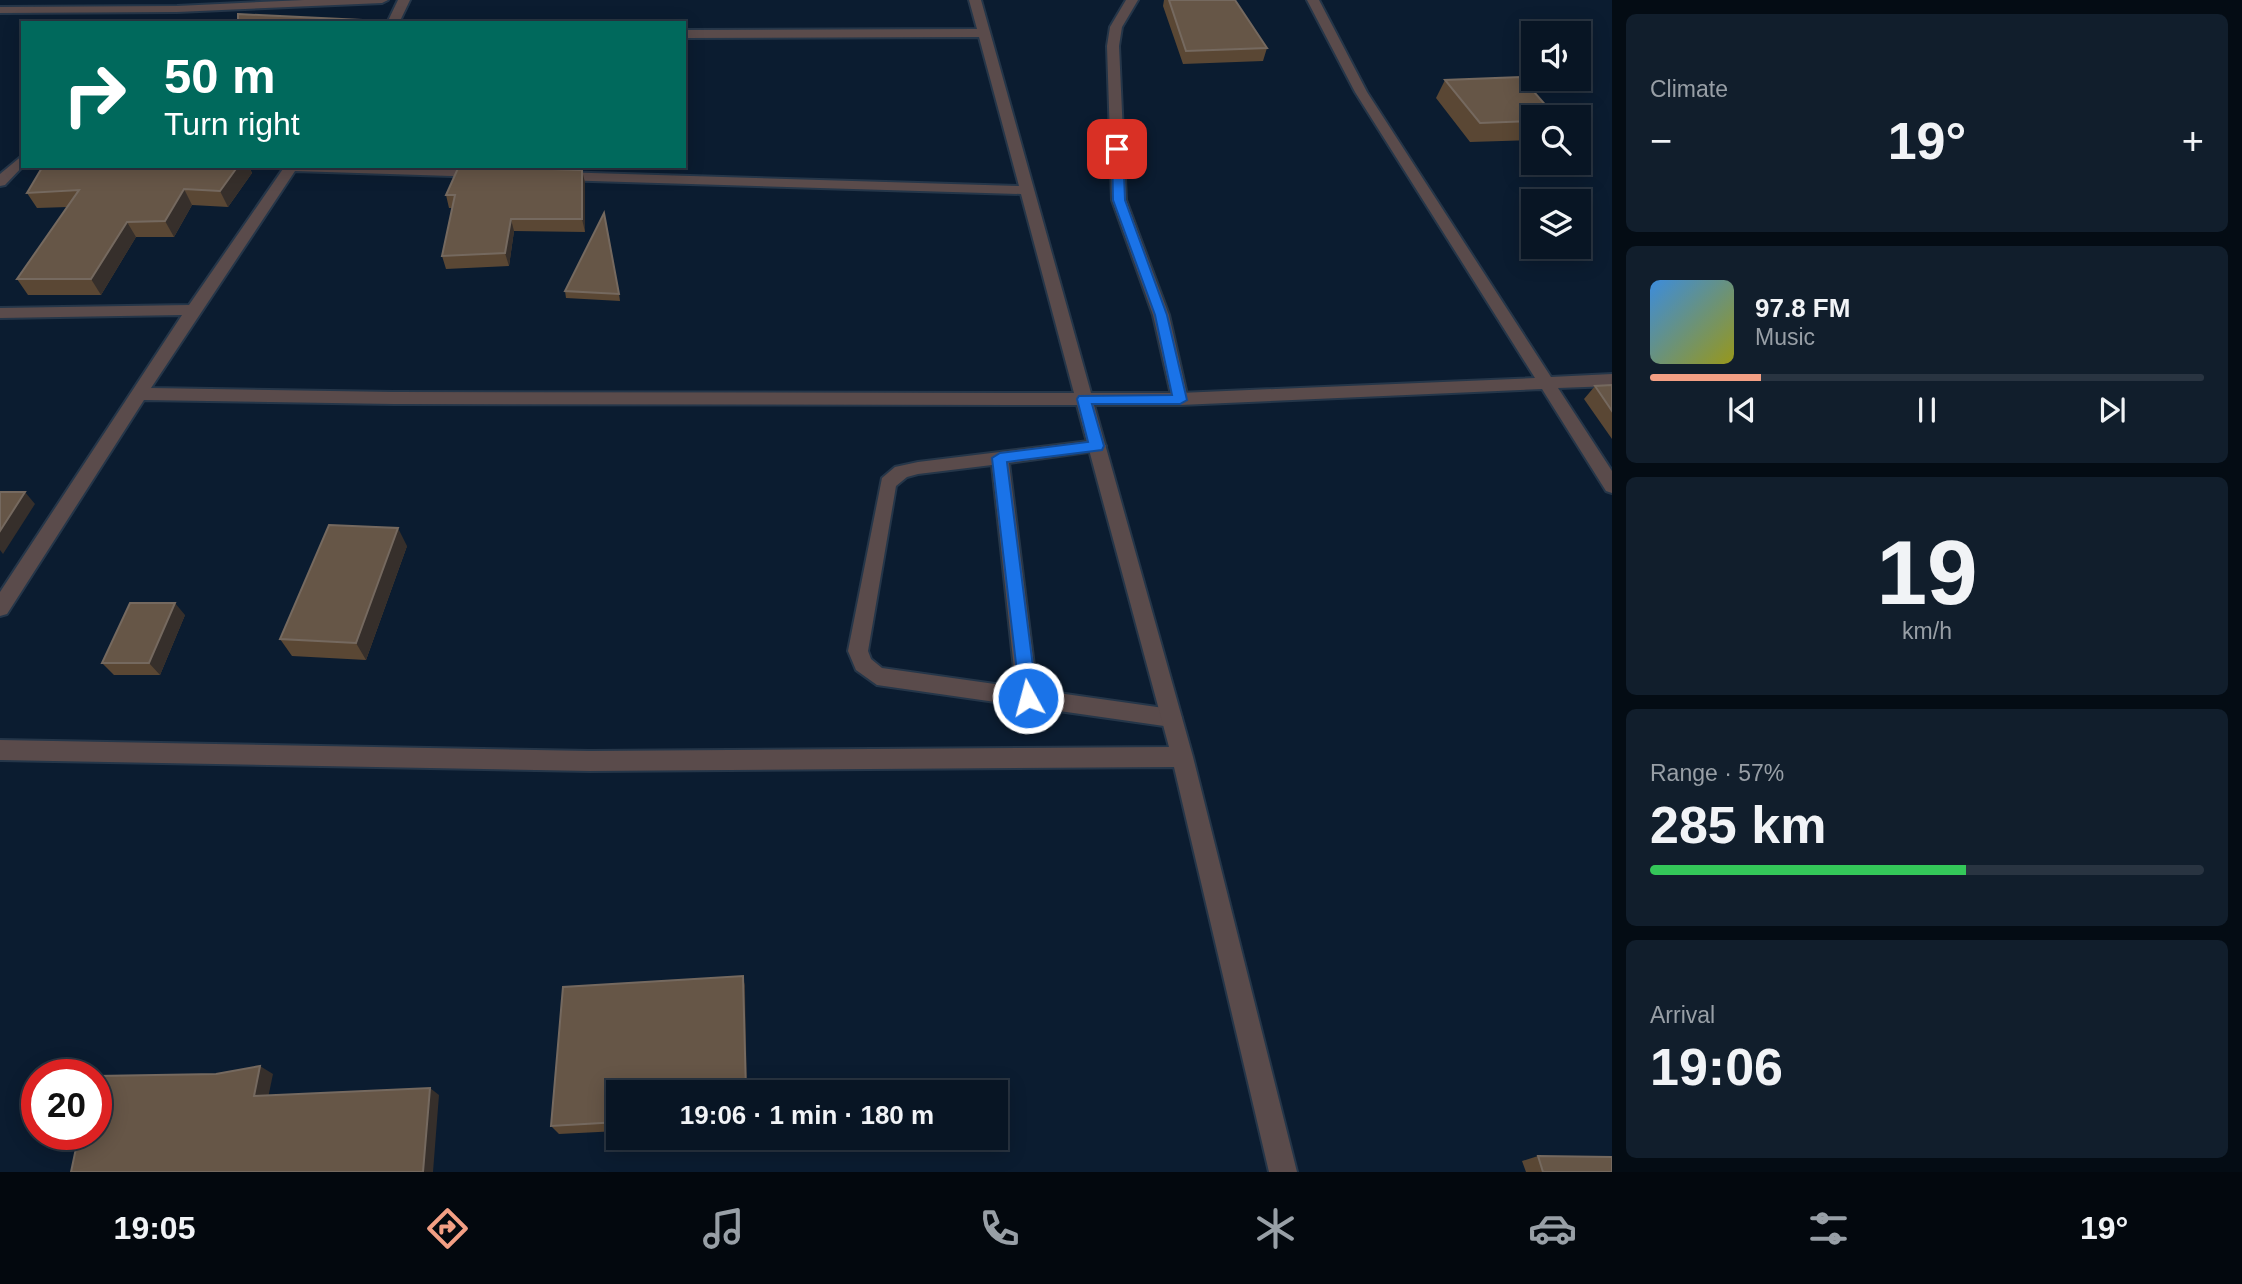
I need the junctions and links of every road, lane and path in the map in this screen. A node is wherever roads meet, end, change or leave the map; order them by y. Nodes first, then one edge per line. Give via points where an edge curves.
1 (382, 0) edge
2 (404, 0) edge
3 (975, 0) edge
4 (1132, 0) edge
5 (1313, 0) edge
6 (177, 9) junction
7 (0, 10) edge
8 (164, 21) edge
9 (394, 21) edge
10 (984, 33) junction
11 (686, 34) edge
12 (21, 161) edge
13 (290, 168) edge
14 (321, 168) edge
15 (499, 174) edge
16 (541, 175) edge
17 (0, 182) edge
18 (1027, 190) junction
19 (194, 310) junction
20 (0, 313) edge
21 (1612, 380) edge
22 (1545, 384) junction
23 (140, 394) junction
24 (1084, 399) junction
25 (1180, 400) junction
26 (1097, 446) junction
27 (1000, 458) junction
28 (1612, 486) edge
29 (0, 608) edge
30 (1028, 698) junction
31 (1171, 718) junction
32 (0, 750) edge
33 (1182, 757) junction
34 (1283, 1172) edge

1 - 6 street
2 - 9 street
3 - 10 street
4 - 25 street via 1116,27 1113,47 1119,200 1161,315
5 - 22 street via 1361,92
6 - 7 street
6 - 8 street
10 - 11 street
10 - 18 street
12 - 17 street
13 - 19 street
14 - 15 street
16 - 18 street
18 - 24 street
19 - 20 street
19 - 23 street
21 - 22 street
22 - 25 street
22 - 28 street
23 - 24 street
23 - 29 street
24 - 25 street
24 - 26 street
26 - 27 street
26 - 31 street
27 - 30 street
27 - 30 street via 918,468 901,472 888,483 858,651 863,664 877,676
30 - 31 street
31 - 33 street
32 - 33 street via 590,761
33 - 34 street

